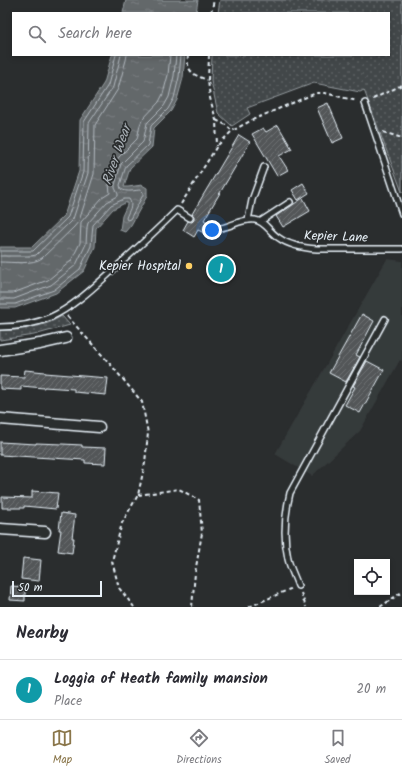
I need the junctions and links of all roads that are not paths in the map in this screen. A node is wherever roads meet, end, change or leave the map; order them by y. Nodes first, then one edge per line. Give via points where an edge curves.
1 (365, 103) road end
2 (264, 167) dead end
3 (290, 202) dead end
4 (402, 214) edge
5 (190, 218) dead end
6 (248, 220) junction
7 (261, 221) junction
8 (207, 228) dead end
9 (402, 249) edge
10 (385, 319) dead end
11 (0, 327) edge
12 (66, 338) dead end
13 (0, 350) edge
14 (0, 419) edge
15 (99, 427) dead end
16 (0, 529) edge
17 (45, 532) dead end
18 (298, 586) road end

1 - 4 lane
2 - 6 lane
3 - 7 lane
5 - 11 lane via 177,210 92,289 63,311 34,322
6 - 7 lane
6 - 8 lane via 219,228
7 - 9 lane, Kepier Lane via 278,238 294,246 317,249
10 - 18 lane via 290,493 285,539 288,559
12 - 13 street
14 - 15 street
16 - 17 street

